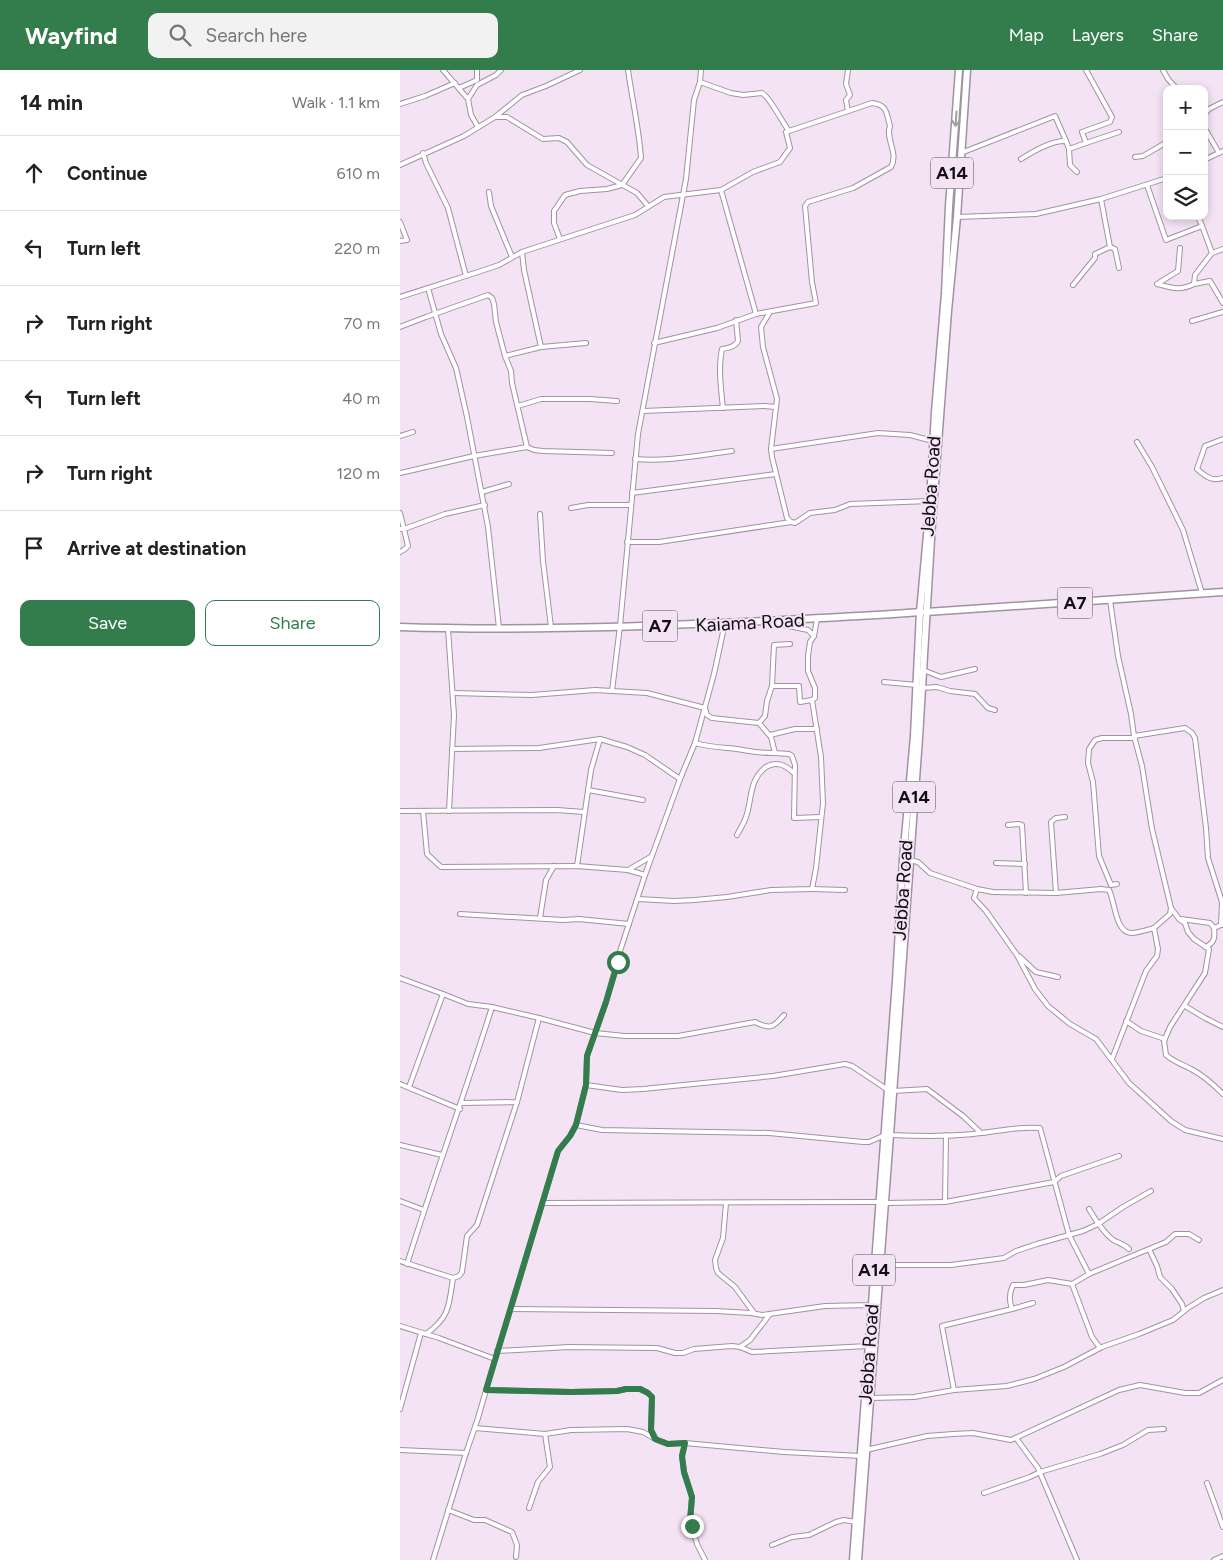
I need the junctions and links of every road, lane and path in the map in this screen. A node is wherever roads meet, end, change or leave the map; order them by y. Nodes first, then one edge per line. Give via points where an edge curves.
1 (443, 70) edge
2 (476, 70) edge
3 (501, 70) edge
4 (580, 70) edge
5 (628, 70) edge
6 (701, 70) edge
7 (848, 70) edge
8 (959, 70) edge
9 (967, 70) edge
10 (1086, 70) edge
11 (1163, 70) edge
12 (700, 82) junction
13 (455, 83) junction
14 (1173, 85) edge
15 (459, 88) junction
16 (468, 99) junction
17 (1223, 102) edge
18 (400, 104) edge
19 (1208, 110) edge
20 (848, 111) junction
21 (495, 117) junction
22 (478, 127) junction
23 (1206, 130) edge
24 (789, 131) junction
25 (1119, 132) dead end
26 (1066, 140) junction
27 (1086, 142) junction
28 (1163, 144) edge
29 (1069, 149) junction
30 (1221, 152) edge
31 (961, 153) junction
32 (423, 154) junction
33 (1135, 157) dead end
34 (1208, 158) edge
35 (1021, 159) dead end
36 (400, 165) edge
37 (1077, 172) dead end
38 (1163, 179) edge
39 (622, 185) junction
40 (1147, 185) junction
41 (721, 190) junction
42 (489, 192) dead end
43 (683, 195) junction
44 (1100, 199) junction
45 (648, 206) junction
46 (957, 217) junction
47 (1199, 220) edge
48 (400, 222) edge
49 (1202, 226) junction
50 (560, 239) junction
51 (400, 241) edge
52 (1110, 247) junction
53 (1180, 248) dead end
54 (1223, 249) edge
55 (522, 252) junction
56 (1212, 253) junction
57 (512, 257) junction
58 (1118, 268) dead end
59 (466, 276) junction
60 (1194, 284) junction
61 (1073, 285) dead end
62 (428, 288) junction
63 (400, 297) edge
64 (1223, 303) edge
65 (770, 311) junction
66 (1223, 312) edge
67 (435, 314) junction
68 (756, 314) junction
69 (736, 320) junction
70 (1192, 321) dead end
71 (400, 328) edge
72 (586, 343) dead end
73 (654, 343) junction
74 (541, 347) junction
75 (505, 356) junction
76 (617, 401) dead end
77 (518, 406) junction
78 (776, 407) junction
79 (723, 408) junction
80 (644, 412) junction
81 (413, 432) dead end
82 (400, 436) edge
83 (1223, 439) edge
84 (933, 441) junction
85 (1137, 442) dead end
86 (527, 446) junction
87 (771, 449) junction
88 (732, 450) dead end
89 (612, 454) dead end
90 (474, 456) junction
91 (635, 459) junction
92 (400, 474) edge
93 (776, 474) junction
94 (1223, 478) edge
95 (509, 484) dead end
96 (482, 492) junction
97 (632, 493) junction
98 (930, 501) junction
99 (484, 505) junction
100 (631, 505) junction
101 (571, 508) dead end
102 (400, 514) edge
103 (540, 514) dead end
104 (791, 522) junction
105 (402, 529) edge
106 (627, 542) junction
107 (400, 552) edge
108 (1223, 592) edge
109 (1202, 594) junction
110 (1110, 600) junction
111 (923, 612) junction
112 (817, 619) junction
113 (775, 620) junction
114 (724, 623) junction
115 (620, 626) junction
116 (400, 627) edge
117 (551, 627) junction
118 (499, 628) junction
119 (448, 629) junction
120 (814, 636) junction
121 (790, 644) dead end
122 (975, 669) dead end
123 (923, 670) junction
124 (884, 682) dead end
125 (772, 686) junction
126 (919, 686) junction
127 (612, 691) junction
128 (453, 693) junction
129 (812, 700) junction
130 (705, 708) junction
131 (995, 710) dead end
132 (759, 723) junction
133 (817, 729) junction
134 (770, 735) junction
135 (1134, 737) junction
136 (600, 739) junction
137 (695, 742) junction
138 (452, 749) junction
139 (775, 753) junction
140 (794, 773) junction
141 (680, 779) junction
142 (588, 790) junction
143 (643, 800) dead end
144 (400, 811) edge
145 (423, 811) junction
146 (450, 811) junction
147 (584, 812) junction
148 (821, 817) junction
149 (1065, 817) dead end
150 (1008, 826) dead end
151 (737, 835) dead end
152 (652, 856) junction
153 (909, 860) junction
154 (996, 863) dead end
155 (1025, 864) junction
156 (554, 866) junction
157 (577, 866) junction
158 (628, 870) junction
159 (645, 875) junction
160 (1117, 884) dead end
161 (812, 889) junction
162 (977, 889) junction
163 (845, 890) dead end
164 (1026, 893) junction
165 (1056, 893) junction
166 (638, 899) junction
167 (1171, 908) junction
168 (460, 914) dead end
169 (540, 918) junction
170 (1179, 918) junction
171 (629, 924) junction
172 (1222, 925) edge
173 (1154, 928) junction
174 (1214, 928) junction
175 (1206, 948) junction
176 (1017, 955) junction
177 (1032, 968) junction
178 (1028, 976) junction
179 (1058, 977) dead end
180 (400, 978) edge
181 (443, 994) junction
182 (1185, 1006) junction
183 (492, 1008) junction
184 (784, 1015) dead end
185 (539, 1018) junction
186 (1126, 1021) junction
187 (1223, 1027) edge
188 (595, 1033) junction
189 (1165, 1039) junction
190 (1112, 1060) junction
191 (400, 1084) edge
192 (586, 1085) junction
193 (409, 1087) junction
194 (890, 1091) junction
195 (1223, 1094) edge
196 (516, 1102) junction
197 (461, 1103) junction
198 (460, 1109) junction
199 (576, 1125) junction
200 (981, 1133) junction
201 (888, 1135) junction
202 (946, 1136) junction
203 (1223, 1140) edge
204 (400, 1145) edge
205 (442, 1155) junction
206 (1119, 1156) dead end
207 (1054, 1182) junction
208 (1151, 1191) dead end
209 (400, 1202) edge
210 (882, 1202) junction
211 (945, 1202) junction
212 (543, 1203) junction
213 (726, 1203) junction
214 (1089, 1209) dead end
215 (424, 1210) junction
216 (1098, 1224) junction
217 (1069, 1235) junction
218 (1199, 1240) dead end
219 (1130, 1249) dead end
220 (1149, 1249) junction
221 (400, 1262) edge
222 (407, 1264) junction
223 (881, 1265) junction
224 (1089, 1274) junction
225 (454, 1278) junction
226 (1072, 1284) junction
227 (1223, 1290) edge
228 (1033, 1303) dead end
229 (872, 1305) junction
230 (511, 1309) junction
231 (1012, 1309) junction
232 (1184, 1311) junction
233 (754, 1313) junction
234 (770, 1314) junction
235 (400, 1326) edge
236 (424, 1333) junction
237 (868, 1346) junction
238 (740, 1347) junction
239 (1100, 1348) junction
240 (497, 1351) junction
241 (494, 1359) junction
242 (1223, 1380) edge
243 (400, 1382) edge
244 (407, 1384) junction
245 (486, 1390) junction
246 (954, 1390) junction
247 (870, 1398) junction
248 (400, 1409) edge
249 (475, 1428) junction
250 (1164, 1429) dead end
251 (545, 1434) junction
252 (1016, 1438) junction
253 (655, 1439) junction
254 (685, 1443) junction
255 (400, 1450) edge
256 (866, 1450) junction
257 (466, 1453) junction
258 (861, 1456) junction
259 (1040, 1472) junction
260 (1207, 1483) dead end
261 (984, 1493) dead end
262 (529, 1508) dead end
263 (448, 1510) junction
264 (856, 1522) junction
265 (1223, 1527) edge
266 (772, 1544) dead end
267 (1223, 1556) edge
268 (516, 1557) dead end
269 (704, 1558) edge
270 (433, 1560) edge
271 (697, 1560) edge
272 (853, 1560) edge
273 (858, 1560) edge
274 (1077, 1560) edge
275 (1214, 1560) edge

1 - 13 street
2 - 15 street via 477,80
3 - 16 street via 476,85
4 - 21 street via 522,95
5 - 39 street via 641,158
6 - 12 street
7 - 20 street
8 -> 84 highway, Jebba Road / A14
9 - 31 highway, Jebba Road
10 - 27 street via 1112,118 1110,122 1082,132
11 - 14 street
12 - 24 street via 743,95 762,92
12 - 43 street via 694,100
13 - 15 street
13 - 18 street
15 - 16 street
16 - 22 street via 470,114
17 - 19 street
20 - 24 street
20 - 65 street via 872,103 881,104 890,126 888,132 894,163 890,169 853,188 808,202 805,209 816,303
21 - 22 street
21 - 39 street via 507,117 543,139 559,138 567,142 587,165
22 - 32 street
23 - 30 street
24 - 41 street via 786,132 790,148 780,162 753,172
25 - 27 street
26 - 29 street
26 - 31 street via 1055,116
26 - 35 street
27 - 29 street
28 - 33 street
29 - 37 street via 1070,165
30 - 34 street
31 - 46 highway, Jebba Road
32 - 36 street
32 - 59 street via 448,208
38 - 40 street
39 - 45 street via 638,193
39 - 50 street via 566,195 554,211 554,223
40 - 44 street
40 - 49 street via 1166,240
41 - 43 street
41 - 68 street
42 - 57 street via 491,206
43 - 45 street via 664,197
43 - 73 street
44 - 46 street via 1036,214
44 - 52 street
45 - 50 street via 635,215
46 - 111 highway, Jebba Road / A14
47 - 49 street
48 - 51 street via 407,240
49 - 56 street
50 - 55 street
52 - 58 street via 1114,249
52 - 61 street via 1095,254
53 - 60 street via 1178,271 1157,284 1176,289
54 - 56 street
55 - 57 street
55 - 74 street
56 - 60 street via 1195,275
57 - 59 street
59 - 62 street
60 - 64 street via 1210,281
62 - 63 street
62 - 67 street
65 - 68 street
65 - 78 street via 760,327 777,399
66 - 70 street
67 - 71 street
67 - 75 street via 488,295 494,304
67 - 90 street via 456,368
68 - 69 street
69 - 73 street via 717,328
69 - 79 street via 737,344 722,349 721,354
72 - 74 street
73 - 80 street
74 - 75 street
75 - 77 street
76 - 77 street via 541,399
77 - 86 street
78 - 79 street
78 - 87 street
79 - 80 street
80 - 91 street
81 - 82 street
83 - 94 street via 1205,446 1197,469 1213,479
84 - 87 street via 878,433
84 - 98 highway, Jebba Road / A14
85 - 109 street via 1184,530
86 - 89 street via 543,451
86 - 90 street
87 - 93 street
88 - 91 street via 684,458
90 - 92 street
90 - 96 street
91 - 97 street
93 - 97 street
93 - 104 street via 787,518
95 - 96 street
96 - 99 street
97 - 100 street
98 - 104 street via 850,504 835,510 810,513 795,523
98 - 111 highway, Jebba Road / A14
99 - 105 street
99 - 118 street
100 - 101 street
100 - 106 street
102 - 105 street
103 - 117 street
104 - 106 street via 659,542
105 - 107 street via 408,546
106 - 115 street
108 - 109 highway, Kaiama Road / A7
109 - 110 highway, Kaiama Road / A7
110 - 111 highway, Kaiama Road / A7
110 - 135 street
111 - 112 highway, Kaiama Road / A7
111 - 123 highway, Jebba Road / A14
111 - 126 highway, Jebba Road / A14
112 - 113 highway, Kaiama Road / A7
112 - 120 street
113 - 114 highway, Kaiama Road / A7
113 - 120 street via 779,624 808,630
114 - 115 highway, Kaiama Road / A7
114 - 130 street
115 - 117 highway, Kaiama Road / A7
115 - 127 street
116 - 119 highway, Kaiama Road / A7
117 - 118 highway, Kaiama Road / A7
118 - 119 highway, Kaiama Road / A7
119 - 128 street
120 - 129 street via 808,656 808,670 815,688
121 - 125 street via 774,645
122 - 123 street via 941,677
123 - 126 highway, Jebba Road / A14
124 - 126 street
125 - 129 street via 799,686 800,702
125 - 132 street via 765,716
126 - 131 street via 975,694 988,708
126 - 153 highway, Jebba Road / A14
126 - 194 highway, Jebba Road / A14 via 903,860
127 - 128 street via 532,695
127 - 130 street via 647,693
128 - 138 street
129 - 133 street
130 - 132 street via 712,718
130 - 137 street
132 - 134 street
133 - 134 street via 795,729
133 - 148 street via 821,757
134 - 139 street
135 - 160 street via 1102,738 1095,740 1089,749 1099,856 1111,885
135 - 167 street
135 - 172 street via 1185,728 1195,738 1208,858 1222,902
136 - 138 street via 539,748
136 - 141 street via 645,755
136 - 142 street
137 - 139 street via 704,746
137 - 141 street
138 - 146 street
139 - 140 street via 792,756
140 - 148 street via 794,818
140 - 151 street via 782,764 776,764 758,775 753,783 746,818
141 - 152 street
142 - 143 street
142 - 147 street
144 - 145 street
145 - 146 street
145 - 156 street via 428,854 441,867
146 - 147 street
147 - 157 street
148 - 161 street
149 - 165 street via 1051,822
150 - 155 street via 1022,825
152 - 158 street
152 - 159 street
153 - 162 street via 918,862 930,873
153 - 194 highway, Jebba Road / A14
154 - 155 street
155 - 164 street
156 - 157 street
156 - 169 street via 546,880
157 - 158 street
158 - 159 street
159 - 166 street
161 - 163 street
161 - 166 street via 771,890 695,900
162 - 164 street
162 - 176 street via 974,898
164 - 165 street
165 - 173 street via 1109,890 1124,931 1131,933
166 - 171 street
167 - 170 street
167 - 173 street via 1170,914
168 - 169 street
169 - 171 street
170 - 174 street via 1210,924
170 - 175 street via 1194,939
171 - 188 street
172 - 174 street
173 - 186 street via 1157,956 1146,971
174 - 175 street via 1215,939
175 - 182 street via 1209,949 1205,973
176 - 177 street
176 - 178 street
177 - 178 street
177 - 179 street
178 - 190 street via 1048,1006 1096,1039
180 - 181 street
181 - 183 street via 468,1004
181 - 193 street
182 - 187 street
182 - 189 street
183 - 185 street
183 - 197 street
184 - 188 street via 774,1026 755,1022 678,1036
185 - 188 street
185 - 196 street
186 - 189 street via 1141,1031
186 - 190 street
188 - 192 street via 587,1056
189 - 195 street via 1166,1055 1211,1082
190 - 203 street via 1129,1082 1171,1121 1185,1130
191 - 193 street
192 - 194 street via 642,1089 773,1076 845,1064
192 - 199 street
193 - 198 street
194 - 200 street via 927,1089
194 - 201 highway, Jebba Road / A14
196 - 197 street
196 - 225 street via 478,1225 467,1236 462,1272
197 - 198 street
198 - 205 street
199 - 201 street via 602,1130 769,1133 863,1142
199 - 212 street via 558,1151
200 - 202 street
200 - 207 street via 1040,1128
201 - 202 street
201 - 210 highway, Jebba Road / A14
202 - 211 street
204 - 205 street
205 - 215 street
206 - 207 street via 1061,1176
207 - 211 street
207 - 217 street
208 - 216 street
209 - 215 street
210 - 211 street
210 - 213 street
210 - 223 highway, Jebba Road / A14
210 - 229 highway, Jebba Road / A14
212 - 213 street
212 - 230 street
213 - 233 street via 716,1268
214 - 216 street
215 - 222 street
216 - 217 street
216 - 219 street via 1111,1238
217 - 223 street via 1016,1251 1004,1258 950,1265
217 - 224 street
218 - 220 street via 1188,1234 1175,1234
220 - 224 street
220 - 232 street via 1160,1278 1172,1288
221 - 222 street
222 - 225 street
223 - 247 highway, Jebba Road / A14
224 - 226 street
225 - 236 street via 445,1316 441,1323
226 - 231 street via 1048,1280 1013,1285 1009,1300
226 - 239 street via 1092,1337
227 - 232 street
228 - 231 street
229 - 234 street via 824,1306
229 - 237 highway, Jebba Road / A14
230 - 233 street
230 - 240 street
231 - 246 street via 942,1326
232 - 239 street via 1173,1320
233 - 234 street
234 - 238 street via 750,1340
235 - 236 street
236 - 241 street
236 - 244 street
237 - 238 street via 752,1352
237 - 258 highway, Jebba Road / A14
238 - 240 street via 684,1353 657,1348 569,1347
239 - 246 street via 1064,1367 1007,1386
240 - 241 street
241 - 245 street
242 - 252 street via 1199,1394 1140,1385 1120,1390
243 - 244 street
244 - 248 street
245 - 249 street
245 - 253 street via 571,1392 640,1389 652,1397 651,1430
246 - 247 street
247 - 256 highway, Jebba Road / A14
249 - 251 street
249 - 257 street
250 - 259 street via 1148,1430 1100,1454
251 - 253 street via 627,1429 643,1432
251 - 262 street via 550,1466 538,1482
252 - 256 street via 1005,1440 973,1433 927,1436
252 - 259 street
253 - 254 street via 668,1444
254 - 258 street
254 - 269 street via 682,1456 692,1497 690,1521
255 - 257 street
256 - 273 highway, Jebba Road / A14
257 - 263 street
258 - 264 highway, Jebba Road / A14
259 - 261 street
259 - 274 street
260 - 265 street
263 - 268 street via 474,1520 485,1520 512,1532 517,1545
263 - 270 street
264 - 266 street via 836,1522 809,1535
264 - 272 highway, Jebba Road / A14
267 - 275 street
269 - 271 street

